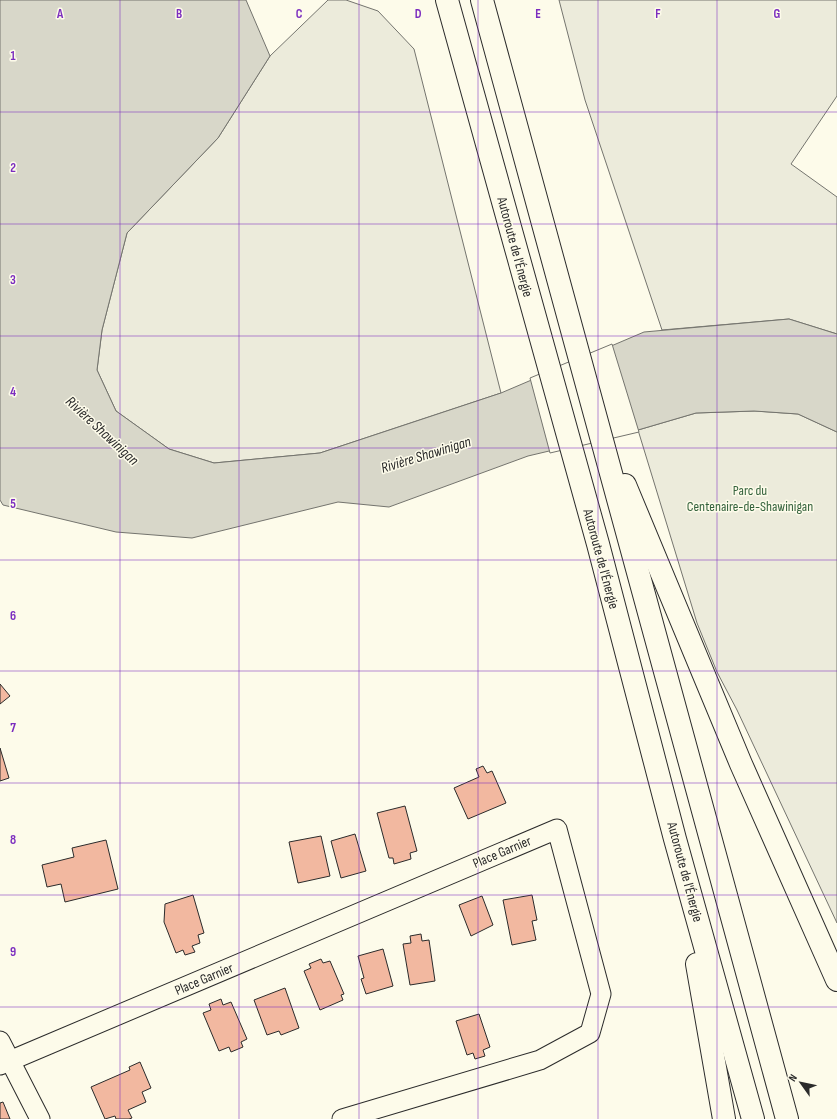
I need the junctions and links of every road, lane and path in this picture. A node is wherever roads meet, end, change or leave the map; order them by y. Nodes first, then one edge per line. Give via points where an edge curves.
1 (447, 0) edge
2 (482, 0) edge
3 (636, 533) junction
4 (675, 839) junction
5 (837, 980) edge
6 (0, 1041) edge
7 (6, 1063) edge
8 (40, 1119) edge
9 (342, 1119) edge
10 (724, 1119) edge
11 (753, 1119) edge
12 (787, 1119) edge

1 - 4 highway, Autoroute de l'Énergie via 598,544
2 - 3 highway via 596,416
3 - 5 highway
3 - 12 highway
4 - 10 highway
4 - 11 highway, Autoroute de l'Énergie
6 - 7 street
7 - 8 street
7 - 9 street, Place Garnier via 557,829 601,994 590,1033 540,1060

